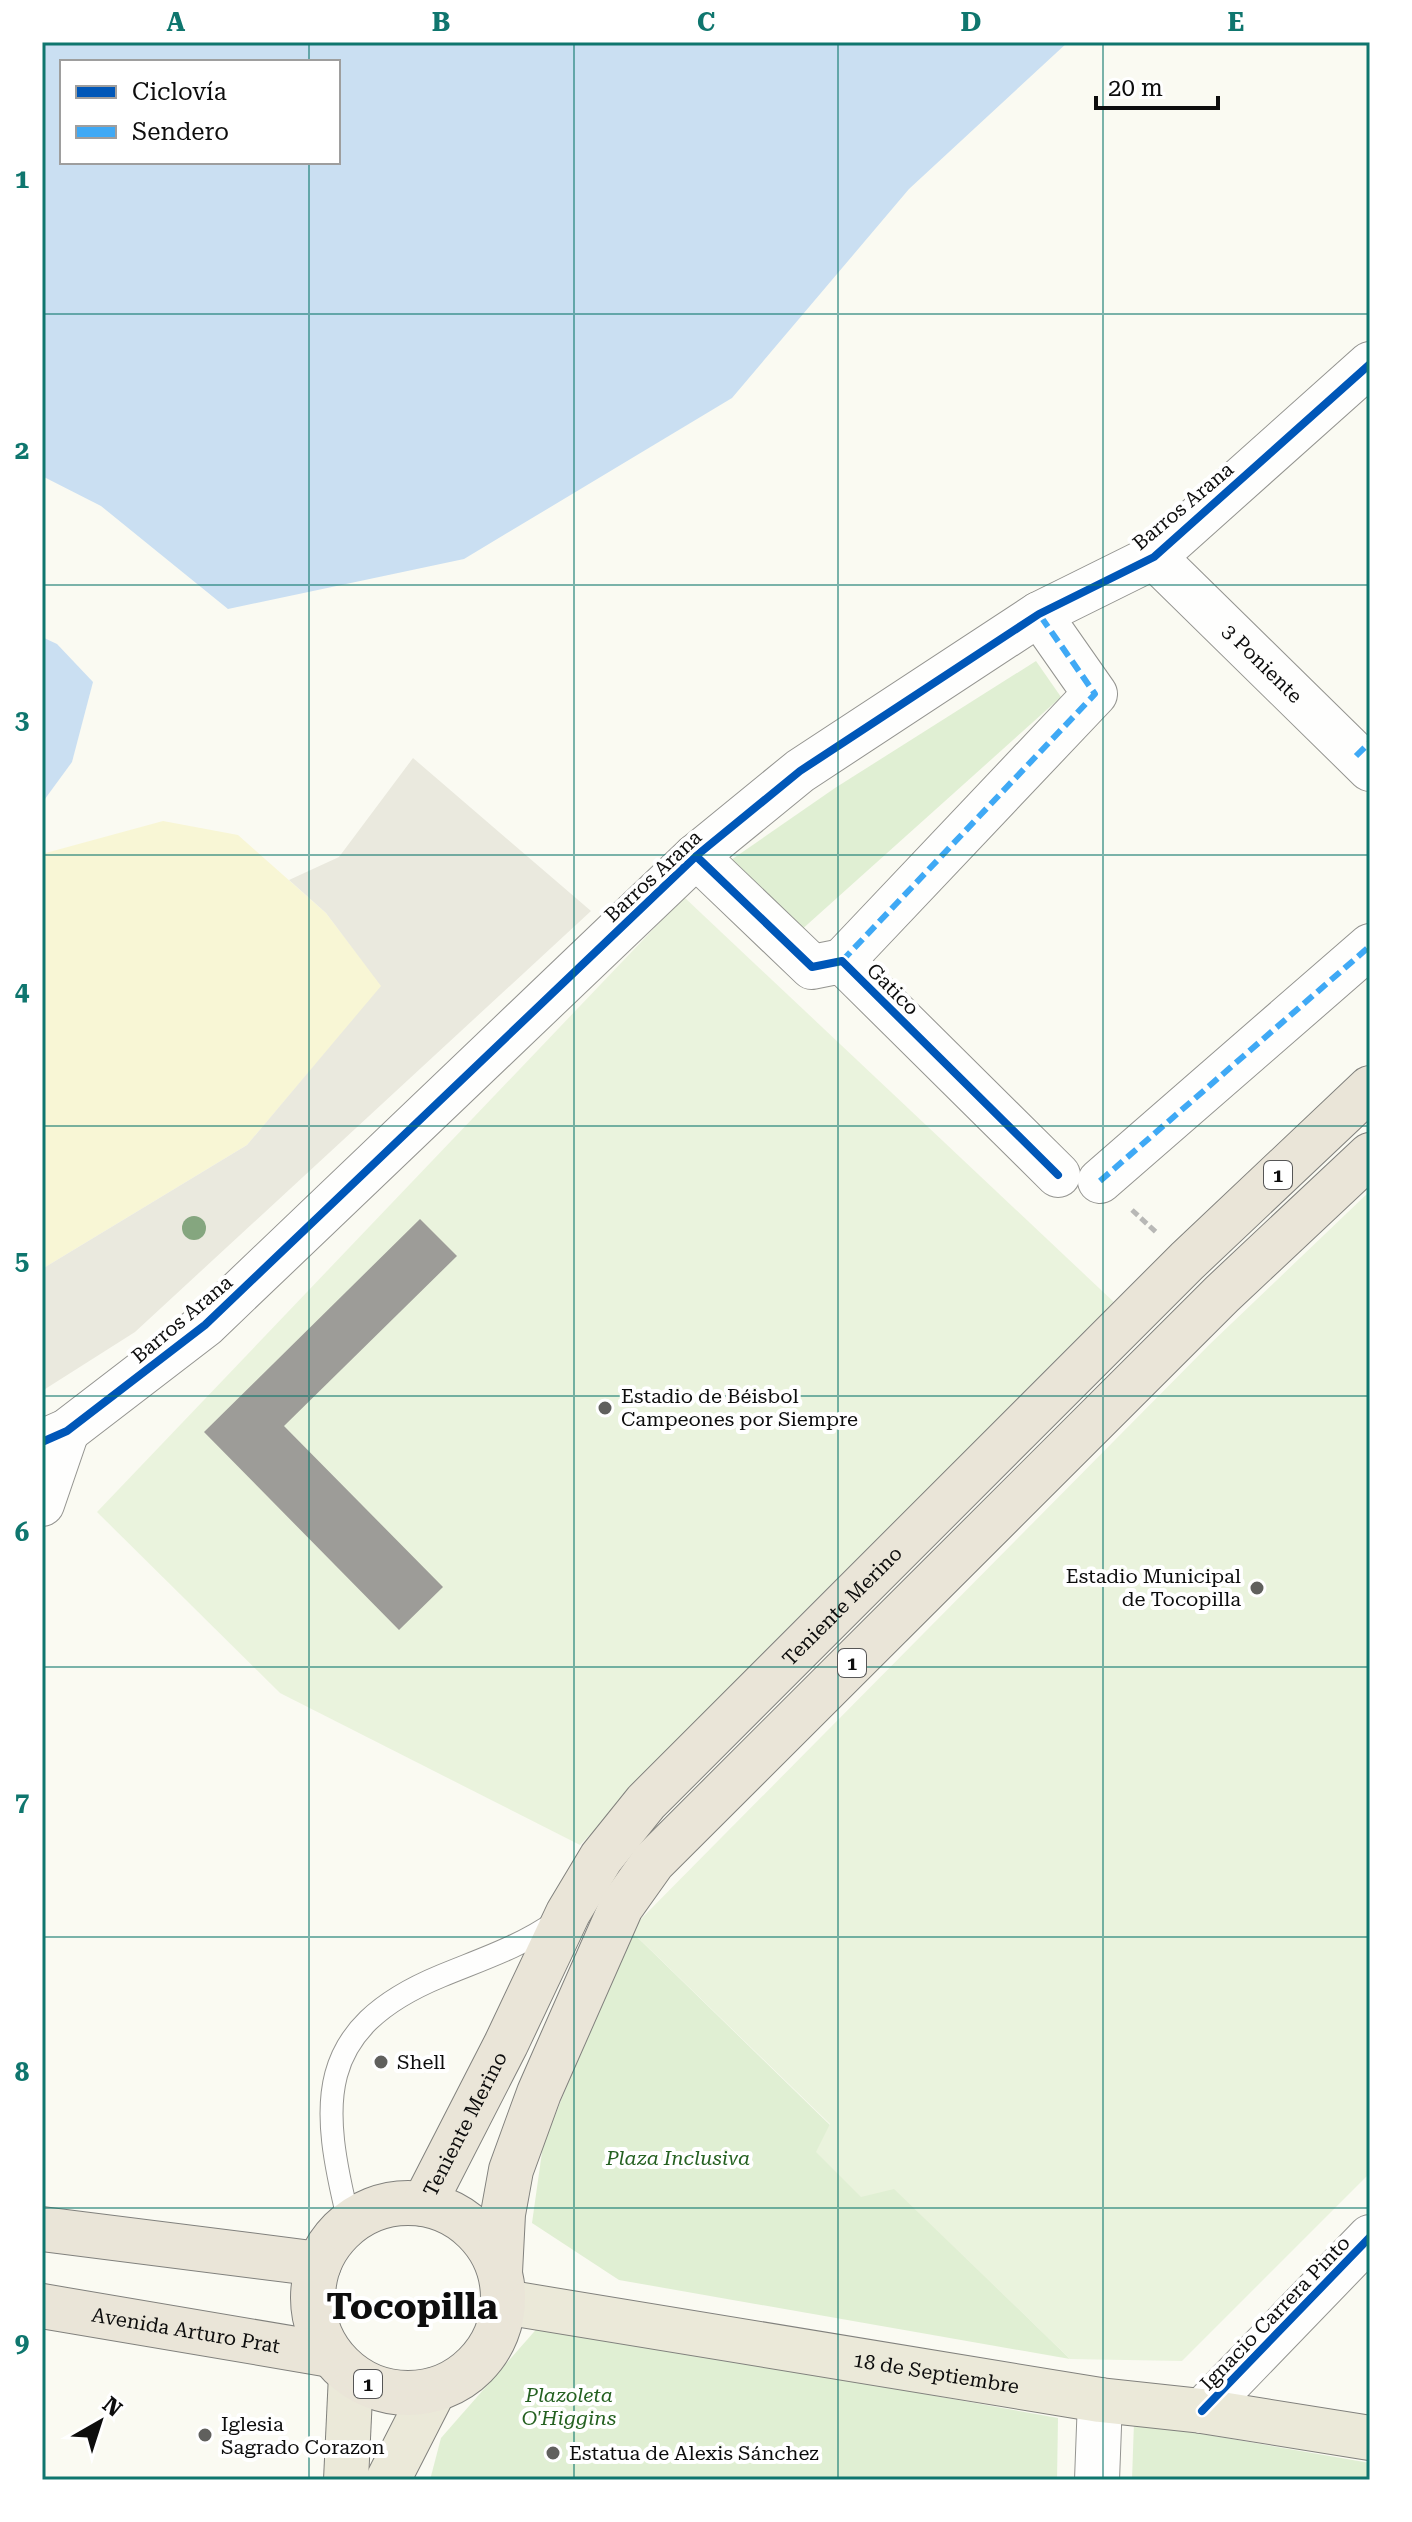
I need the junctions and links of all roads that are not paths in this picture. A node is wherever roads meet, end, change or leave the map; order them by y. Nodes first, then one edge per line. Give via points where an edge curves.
1 (1370, 364) edge
2 (1154, 557) junction
3 (1039, 614) junction
4 (1365, 755) edge
5 (696, 856) junction
6 (1370, 946) edge
7 (842, 961) junction
8 (1370, 1088) edge
9 (1370, 1155) edge
10 (55, 1436) edge
11 (42, 1504) edge
12 (568, 1913) junction
13 (424, 2204) junction
14 (349, 2222) junction
15 (42, 2229) edge
16 (1370, 2237) edge
17 (319, 2264) junction
18 (502, 2287) junction
19 (42, 2306) edge
20 (341, 2365) junction
21 (434, 2390) junction
22 (1100, 2400) junction
23 (1202, 2411) junction
24 (1370, 2438) edge
25 (346, 2480) edge
26 (388, 2480) edge
27 (1097, 2480) edge

1 - 2 street, Barros Arana
2 - 3 street, Barros Arana
2 - 4 street, 3 Poniente
3 - 5 street, Barros Arana via 800,771
3 - 7 street via 1095,694
5 - 7 street, Gatico via 812,967
5 - 10 street, Barros Arana via 205,1325
6 - 7 street, Gatico via 1079,1178
8 - 12 highway, Teniente Merino / 1 via 1176,1272 646,1802 601,1858
9 - 18 highway, 1 via 1222,1294 653,1862 621,1907 511,2170 503,2214
10 - 11 street
12 - 13 highway, Teniente Merino / 1
12 - 14 lane via 502,1954 413,1989 358,2030 345,2049 331,2096 334,2154
13 - 14 highway, Teniente Merino / 1 via 398,2203
13 - 18 highway, Teniente Merino / 1 via 471,2227 489,2248
14 - 17 highway, Teniente Merino / 1
15 - 17 highway
16 - 23 street, Ignacio Carrera Pinto
17 - 20 highway, Teniente Merino / 1 via 313,2295 317,2327
18 - 21 highway, 1 via 498,2331 484,2358 462,2378
18 - 22 main road, 18 de Septiembre
19 - 20 highway, Avenida Arturo Prat / 1
20 - 21 highway, 1 via 377,2388 404,2394
20 - 25 main road
21 - 26 main road
22 - 23 main road, 18 de Septiembre
22 - 27 street
23 - 24 main road, 18 de Septiembre

